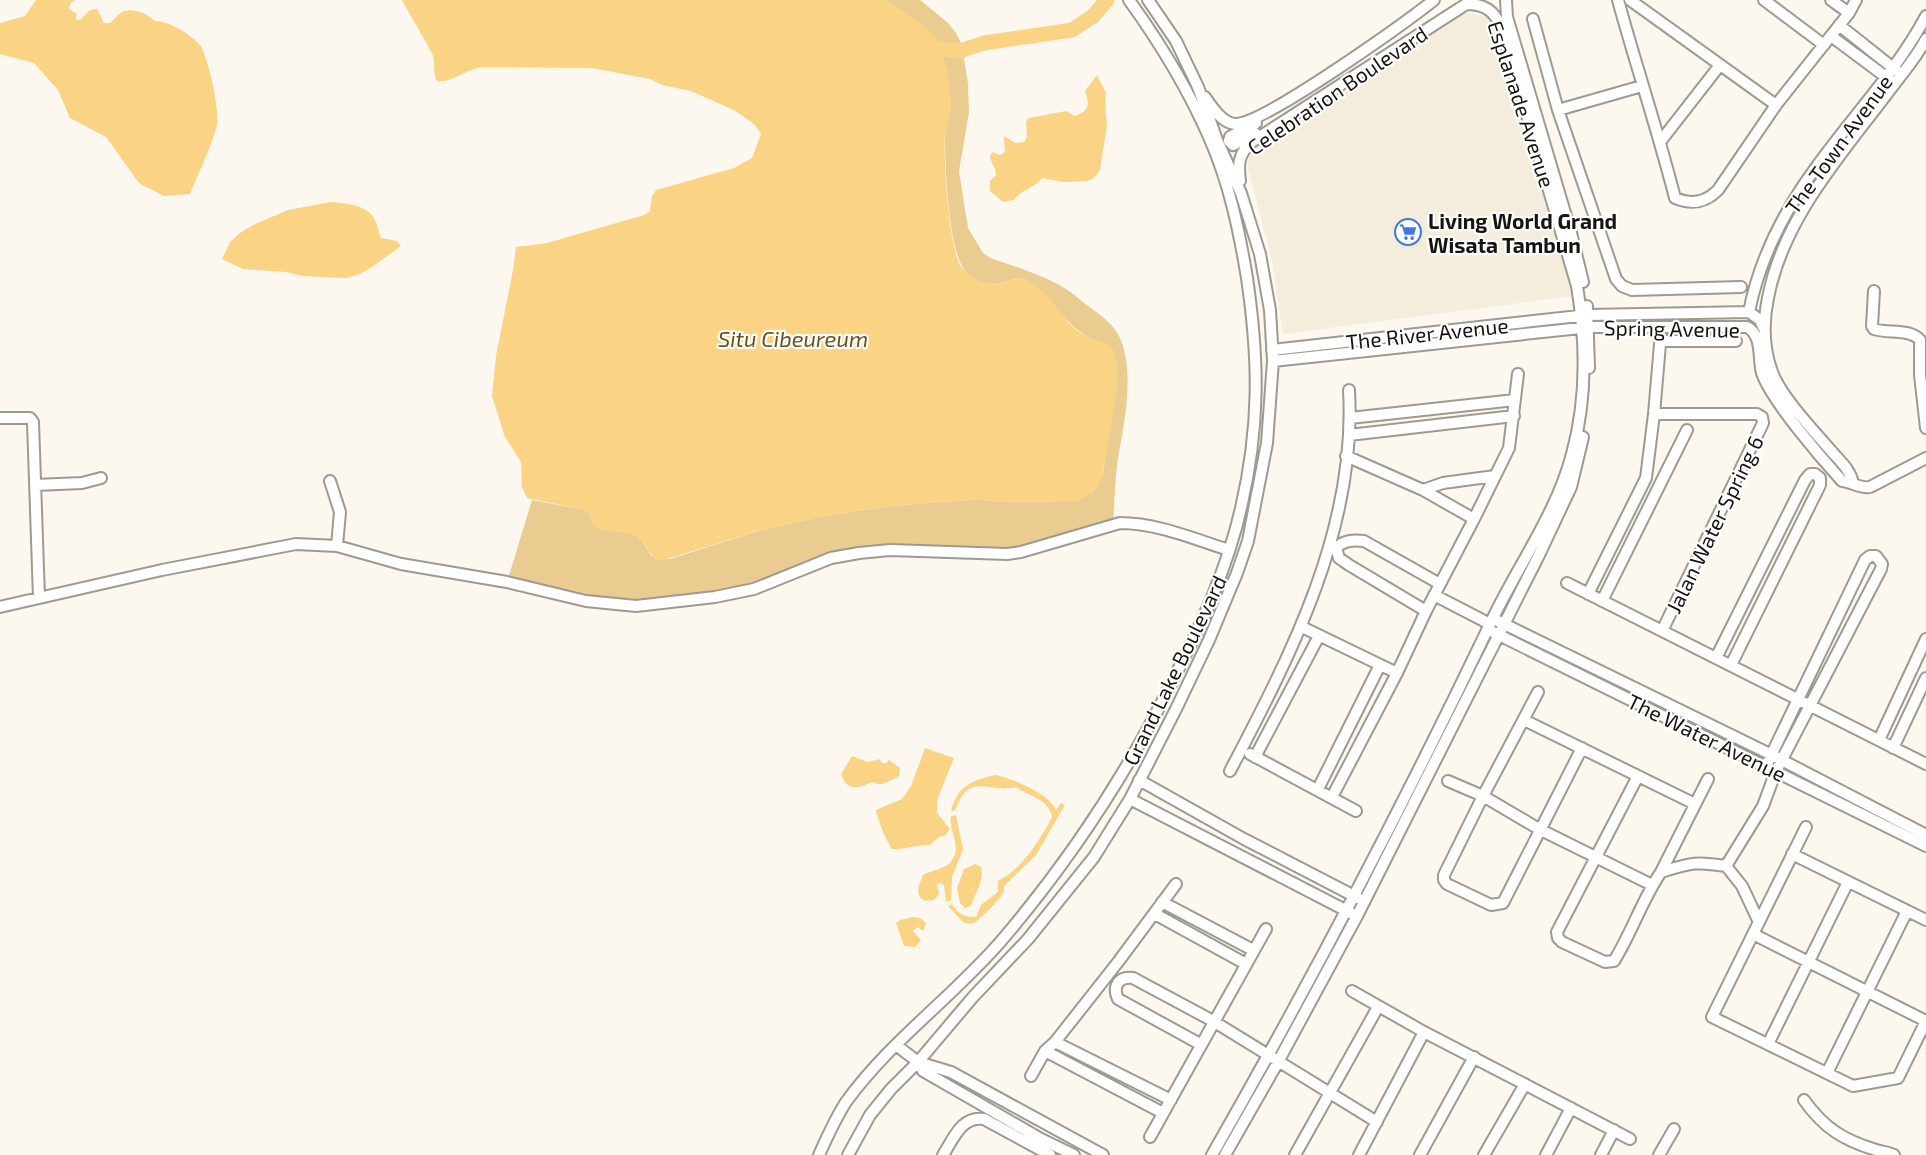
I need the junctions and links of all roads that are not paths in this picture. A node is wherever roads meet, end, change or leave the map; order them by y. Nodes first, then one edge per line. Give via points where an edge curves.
1 (1129, 0) edge
2 (1148, 0) edge
3 (1434, 0) edge
4 (1506, 0) edge
5 (1618, 0) edge
6 (1630, 0) edge
7 (1764, 0) edge
8 (1831, 0) edge
9 (1856, 0) edge
10 (1469, 2) edge
11 (1849, 13) junction
12 (1926, 15) edge
13 (1533, 19) dead end
14 (1839, 25) junction
15 (1831, 36) junction
16 (1926, 39) edge
17 (1824, 45) junction
18 (1720, 65) junction
19 (1894, 73) junction
20 (1642, 86) junction
21 (1198, 87) junction
22 (1329, 93) junction
23 (1282, 103) junction
24 (1776, 105) junction
25 (1558, 110) junction
26 (1660, 142) junction
27 (1241, 194) junction
28 (1741, 287) dead end
29 (1874, 291) dead end
30 (1584, 309) junction
31 (1749, 312) junction
32 (1763, 327) junction
33 (1586, 328) junction
34 (1736, 341) dead end
35 (1273, 356) junction
36 (1518, 374) dead end
37 (1348, 390) dead end
38 (1515, 400) junction
39 (1654, 414) junction
40 (1514, 416) junction
41 (0, 418) edge
42 (1350, 418) junction
43 (1926, 428) edge
44 (1687, 430) dead end
45 (1349, 435) junction
46 (1346, 456) junction
47 (1926, 458) edge
48 (1495, 476) junction
49 (101, 478) dead end
50 (330, 481) dead end
51 (1853, 483) junction
52 (35, 485) junction
53 (1423, 490) junction
54 (1474, 519) junction
55 (337, 546) junction
56 (1229, 550) junction
57 (1567, 583) dead end
58 (1440, 585) junction
59 (1588, 594) junction
60 (1434, 595) junction
61 (39, 598) junction
62 (1602, 601) junction
63 (0, 607) edge
64 (1426, 611) junction
65 (1490, 624) junction
66 (1504, 624) junction
67 (1302, 627) junction
68 (1662, 631) junction
69 (1499, 634) junction
70 (1319, 636) junction
71 (1926, 639) edge
72 (1543, 642) junction
73 (1538, 653) junction
74 (1716, 658) junction
75 (1380, 665) junction
76 (1731, 665) junction
77 (1397, 673) junction
78 (1926, 678) edge
79 (1538, 692) dead end
80 (1798, 699) junction
81 (1810, 705) junction
82 (1524, 720) junction
83 (1879, 740) junction
84 (1582, 748) junction
85 (1893, 748) junction
86 (1241, 750) junction
87 (1136, 753) junction
88 (1255, 757) junction
89 (1150, 760) junction
90 (1774, 763) junction
91 (1926, 764) edge
92 (1230, 771) dead end
93 (1638, 776) junction
94 (1139, 780) junction
95 (1708, 780) dead end
96 (1448, 781) dead end
97 (1318, 789) junction
98 (1483, 796) junction
99 (1332, 797) junction
100 (1130, 799) junction
101 (1695, 804) junction
102 (1356, 811) dead end
103 (1096, 813) junction
104 (1114, 824) junction
105 (1806, 827) dead end
106 (1539, 829) junction
107 (1926, 835) edge
108 (1926, 846) edge
109 (1792, 854) junction
110 (1597, 856) junction
111 (1726, 866) junction
112 (1661, 872) junction
113 (1848, 882) junction
114 (1176, 884) dead end
115 (1652, 885) junction
116 (1353, 896) junction
117 (1364, 901) junction
118 (1162, 902) junction
119 (1907, 910) junction
120 (1346, 911) junction
121 (1155, 914) junction
122 (1357, 916) junction
123 (1926, 920) edge
124 (1759, 922) junction
125 (1266, 929) dead end
126 (1753, 934) junction
127 (1253, 950) junction
128 (1809, 962) junction
129 (1246, 964) junction
130 (1352, 991) dead end
131 (1867, 992) junction
132 (1378, 1006) junction
133 (1213, 1021) junction
134 (1926, 1021) edge
135 (1425, 1032) junction
136 (1055, 1042) junction
137 (1200, 1044) junction
138 (1768, 1044) junction
139 (896, 1045) junction
140 (1045, 1051) junction
141 (1474, 1057) junction
142 (1274, 1059) junction
143 (918, 1062) junction
144 (1827, 1073) junction
145 (1031, 1076) dead end
146 (1525, 1084) junction
147 (1328, 1092) junction
148 (1171, 1100) junction
149 (1804, 1100) dead end
150 (1571, 1108) junction
151 (1163, 1113) junction
152 (1377, 1122) junction
153 (1674, 1129) dead end
154 (1614, 1130) junction
155 (1150, 1137) dead end
156 (1630, 1138) dead end
157 (1662, 1154) edge
158 (819, 1155) edge
159 (848, 1155) edge
160 (943, 1155) edge
161 (1050, 1155) edge
162 (1074, 1155) edge
163 (1102, 1155) edge
164 (1212, 1155) edge
165 (1225, 1155) edge
166 (1295, 1155) edge
167 (1359, 1155) edge
168 (1420, 1155) edge
169 (1484, 1155) edge
170 (1546, 1155) edge
171 (1601, 1155) edge
172 (1894, 1155) edge

1 - 56 street, Grand Lake Boulevard via 1163,48 1208,135 1239,229 1257,360 1257,400 1245,488
2 - 21 street, Grand Lake Boulevard via 1176,41
3 - 23 street, Celebration Boulevard
4 - 30 street, Esplanade Avenue via 1507,17 1571,233
5 - 20 street
6 - 18 street
7 - 17 street
8 - 11 street
9 - 11 street
10 - 22 street, Celebration Boulevard
10 - 30 street, Esplanade Avenue via 1493,13 1501,27
11 - 14 street
12 - 19 street, The Town Avenue
13 - 25 street
14 - 15 street
14 - 19 street
15 - 17 street
15 - 19 street
16 - 19 street, The Town Avenue
17 - 24 street
18 - 24 street
18 - 26 street
19 - 31 street, The Town Avenue via 1803,186 1773,238 1756,279
19 - 32 street, The Town Avenue via 1895,84 1817,188 1789,234 1773,274
20 - 25 street
20 - 26 street
21 - 23 street, Celebration Boulevard via 1224,121 1236,124
21 - 27 street, Grand Lake Boulevard
22 - 23 street via 1233,146 1229,141 1280,111
22 - 27 street, Celebration Boulevard via 1250,143 1241,153
24 - 26 street via 1718,190 1703,202 1675,198
25 - 28 street via 1616,279 1622,286 1632,290
27 - 35 street, Grand Lake Boulevard via 1260,254
29 - 43 street via 1874,329 1908,333 1920,340
30 - 31 street, Spring Avenue via 1687,314
30 - 33 street, Esplanade Avenue
30 - 35 street, The River Avenue
31 - 32 street
32 - 51 street, Spring Avenue via 1776,381 1851,473
33 - 35 street, The River Avenue
33 - 51 street, Spring Avenue via 1752,329 1762,373 1779,403 1842,481
33 - 65 street via 1581,400 1563,484
33 - 66 street via 1588,402 1571,487
34 - 39 street via 1661,342
35 - 89 street, Grand Lake Boulevard via 1267,443 1248,541 1209,640
36 - 38 street
37 - 42 street
38 - 40 street
38 - 42 street
39 - 59 street via 1643,485
39 - 68 street, Jalan Water Spring 6 via 1757,414 1763,423
40 - 45 street
40 - 48 street via 1509,447
41 - 52 street via 32,419
42 - 45 street
44 - 62 street
45 - 46 street
46 - 53 street
46 - 67 street via 1339,511
47 - 51 street via 1870,487
48 - 53 street
48 - 54 street
49 - 52 street
50 - 55 street via 340,512
52 - 61 street
53 - 54 street
54 - 58 street
55 - 56 street via 401,564 507,582 586,601 636,606 754,589 831,558 859,553 890,550 1007,554 1120,523 1162,529
55 - 61 street via 280,546
56 - 87 street, Grand Lake Boulevard via 1197,632
57 - 59 street
58 - 60 street
58 - 64 street via 1364,541 1351,540 1336,548 1339,558 1348,565
59 - 62 street
60 - 64 street
60 - 65 street
61 - 63 street
62 - 68 street
64 - 77 street
65 - 66 street, The Water Avenue
65 - 69 street, The Water Avenue
65 - 116 street
66 - 69 street
66 - 72 street, The Water Avenue
67 - 70 street
67 - 86 street
68 - 74 street
69 - 73 street, The Water Avenue
69 - 117 street
70 - 75 street
70 - 88 street
71 - 83 street
72 - 73 street
72 - 90 street, The Water Avenue
73 - 90 street, The Water Avenue
74 - 76 street
74 - 76 street via 1805,480 1815,474 1820,485
75 - 77 street
75 - 97 street
76 - 80 street
77 - 99 street
78 - 85 street
79 - 82 street
80 - 81 street
80 - 81 street via 1865,560 1876,556 1881,569
80 - 90 street
81 - 83 street
81 - 90 street
82 - 84 street
82 - 98 street
83 - 85 street
84 - 93 street
84 - 106 street
85 - 91 street
86 - 88 street
86 - 92 street
87 - 89 street
87 - 103 street, Grand Lake Boulevard
88 - 97 street
89 - 94 street, Grand Lake Boulevard
90 - 107 street, The Water Avenue
90 - 108 street, The Water Avenue
90 - 111 street via 1763,806
93 - 101 street
93 - 110 street
94 - 100 street, Grand Lake Boulevard
94 - 116 street
95 - 101 street
96 - 98 street
97 - 99 street
98 - 106 street
98 - 106 street via 1444,875 1447,884 1491,905 1503,903
99 - 102 street
100 - 104 street, Grand Lake Boulevard
100 - 120 street
101 - 112 street
103 - 104 street
103 - 139 street, Grand Lake Boulevard via 1001,941
104 - 143 street, Grand Lake Boulevard via 1058,903
105 - 109 street
106 - 110 street
109 - 113 street
109 - 124 street
110 - 115 street
110 - 115 street via 1557,932 1562,942 1605,962 1614,961
111 - 112 street via 1691,862
111 - 124 street via 1742,886
112 - 115 street
113 - 119 street
113 - 128 street
114 - 118 street
116 - 117 street
116 - 120 street
117 - 122 street
118 - 121 street
118 - 127 street
119 - 123 street
119 - 131 street
120 - 122 street
120 - 142 street
121 - 129 street
121 - 136 street
122 - 142 street
124 - 126 street
125 - 127 street
126 - 128 street
126 - 138 street via 1712,1017
127 - 129 street
128 - 131 street
128 - 138 street
129 - 133 street
130 - 132 street
131 - 134 street
131 - 144 street
132 - 135 street
132 - 147 street
133 - 137 street
133 - 137 street via 1133,978 1126,977 1117,983 1118,999
133 - 142 street
134 - 144 street via 1898,1078 1853,1086
135 - 141 street
135 - 152 street
136 - 140 street
136 - 148 street
137 - 148 street
138 - 144 street
139 - 143 street
139 - 158 street, Grand Lake Boulevard via 847,1101
140 - 145 street
140 - 151 street
141 - 146 street
141 - 168 street
142 - 147 street
142 - 164 street
142 - 165 street
143 - 159 street, Grand Lake Boulevard via 870,1115
143 - 162 street via 923,1071
143 - 163 street via 951,1072
146 - 150 street
146 - 169 street
147 - 152 street
147 - 166 street
148 - 151 street
149 - 172 street via 1829,1129
150 - 154 street
150 - 170 street
151 - 155 street
152 - 167 street
153 - 157 street
154 - 156 street
154 - 171 street
160 - 161 street via 965,1121 974,1118 984,1119

